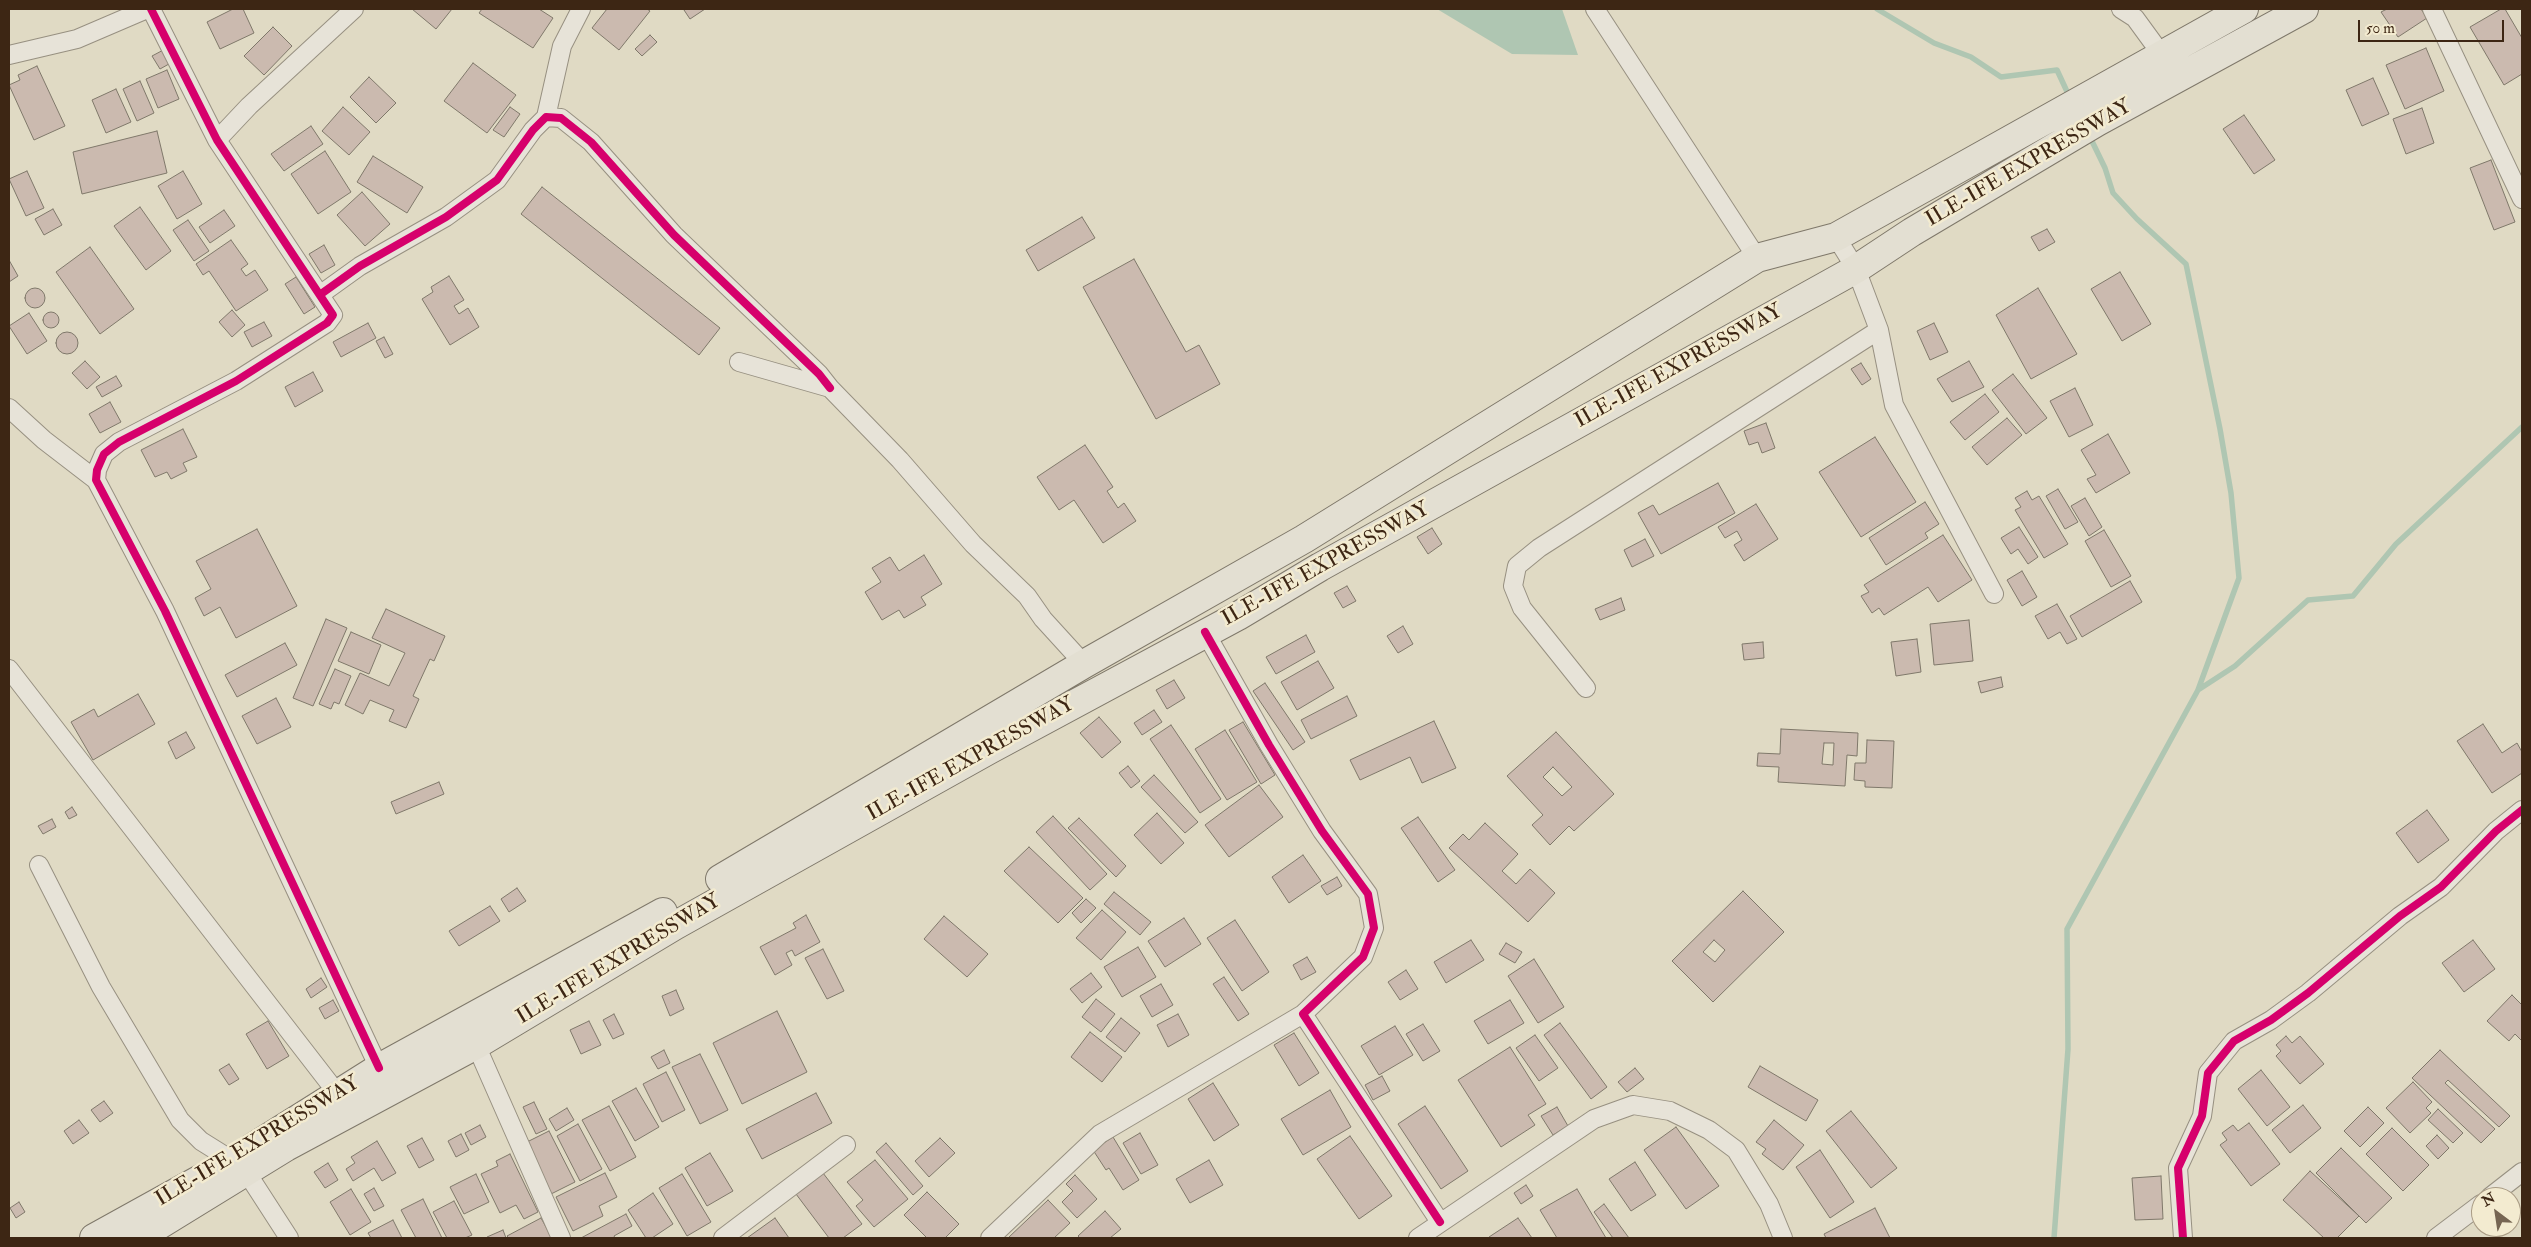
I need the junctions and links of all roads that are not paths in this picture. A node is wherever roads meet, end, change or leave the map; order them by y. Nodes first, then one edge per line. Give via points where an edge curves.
1 (148, 9) edge
2 (151, 9) edge
3 (354, 9) edge
4 (581, 9) edge
5 (1595, 9) edge
6 (2121, 9) edge
7 (2244, 9) edge
8 (2304, 9) edge
9 (2432, 9) edge
10 (9, 55) edge
11 (2162, 55) junction
12 (546, 117) junction
13 (217, 140) junction
14 (2522, 199) edge
15 (1896, 203) junction
16 (1912, 232) junction
17 (1836, 237) junction
18 (1757, 258) junction
19 (1856, 269) junction
20 (321, 294) junction
21 (1879, 330) junction
22 (739, 362) dead end
23 (830, 388) junction
24 (9, 408) edge
25 (96, 480) junction
26 (1304, 539) junction
27 (1320, 567) junction
28 (1221, 586) junction
29 (1994, 594) dead end
30 (1238, 616) junction
31 (1205, 632) junction
32 (1084, 664) junction
33 (9, 669) edge
34 (1586, 688) dead end
35 (2522, 810) edge
36 (38, 865) dead end
37 (1303, 1014) junction
38 (476, 1045) junction
39 (378, 1068) junction
40 (337, 1093) junction
41 (846, 1144) dead end
42 (240, 1167) junction
43 (2522, 1172) edge
44 (2503, 1187) edge
45 (2471, 1212) edge
46 (1440, 1222) junction
47 (94, 1238) edge
48 (138, 1238) edge
49 (289, 1238) edge
50 (561, 1238) edge
51 (723, 1238) edge
52 (990, 1238) edge
53 (1418, 1238) edge
54 (1784, 1238) edge
55 (2183, 1238) edge
56 (2436, 1238) edge

1 - 10 street via 77,39
2 - 13 street
3 - 13 street
4 - 12 street via 562,46
5 - 18 street
6 - 11 street via 2135,18
7 - 11 main road, ILE-IFE EXPRESSWAY
8 - 16 main road, ILE-IFE EXPRESSWAY via 2097,122
9 - 14 street
11 - 15 main road, ILE-IFE EXPRESSWAY
12 - 20 street via 497,180 446,217 360,266
12 - 23 street via 561,118 591,142 674,235 820,374
13 - 20 street
15 - 16 main road
15 - 17 main road, ILE-IFE EXPRESSWAY
16 - 19 main road, ILE-IFE EXPRESSWAY
17 - 18 main road, ILE-IFE EXPRESSWAY
17 - 19 street
18 - 26 main road, ILE-IFE EXPRESSWAY
19 - 21 street
19 - 27 main road, ILE-IFE EXPRESSWAY
20 - 25 street via 332,315 327,324 236,381 119,442 104,454
21 - 29 street via 1894,405
21 - 34 street via 1539,548 1517,566 1513,586 1522,608
22 - 23 street
23 - 32 street via 900,460 972,544 1027,596 1043,619
24 - 25 street
25 - 39 street via 165,611
26 - 27 main road
26 - 28 main road, ILE-IFE EXPRESSWAY
27 - 30 main road, ILE-IFE EXPRESSWAY
28 - 30 main road
28 - 32 main road, ILE-IFE EXPRESSWAY
30 - 31 main road, ILE-IFE EXPRESSWAY
31 - 37 street via 1322,831 1368,894 1374,928 1363,957
31 - 38 main road, ILE-IFE EXPRESSWAY via 676,925
32 - 39 main road, ILE-IFE EXPRESSWAY via 686,899
33 - 40 street
35 - 55 street via 2496,831 2441,888 2400,916 2272,1020 2234,1041 2208,1073 2202,1116 2178,1168
36 - 42 street via 101,986 180,1120 201,1141
37 - 46 street
37 - 52 street via 1100,1134
38 - 42 main road, ILE-IFE EXPRESSWAY via 286,1147
38 - 50 street
39 - 40 main road, ILE-IFE EXPRESSWAY
40 - 42 main road, ILE-IFE EXPRESSWAY
41 - 51 street
42 - 47 main road, ILE-IFE EXPRESSWAY
42 - 48 main road, ILE-IFE EXPRESSWAY
42 - 49 street
43 - 44 street
45 - 56 street
46 - 53 street
46 - 54 street via 1594,1119 1633,1105 1670,1111 1710,1130 1736,1150 1769,1204

